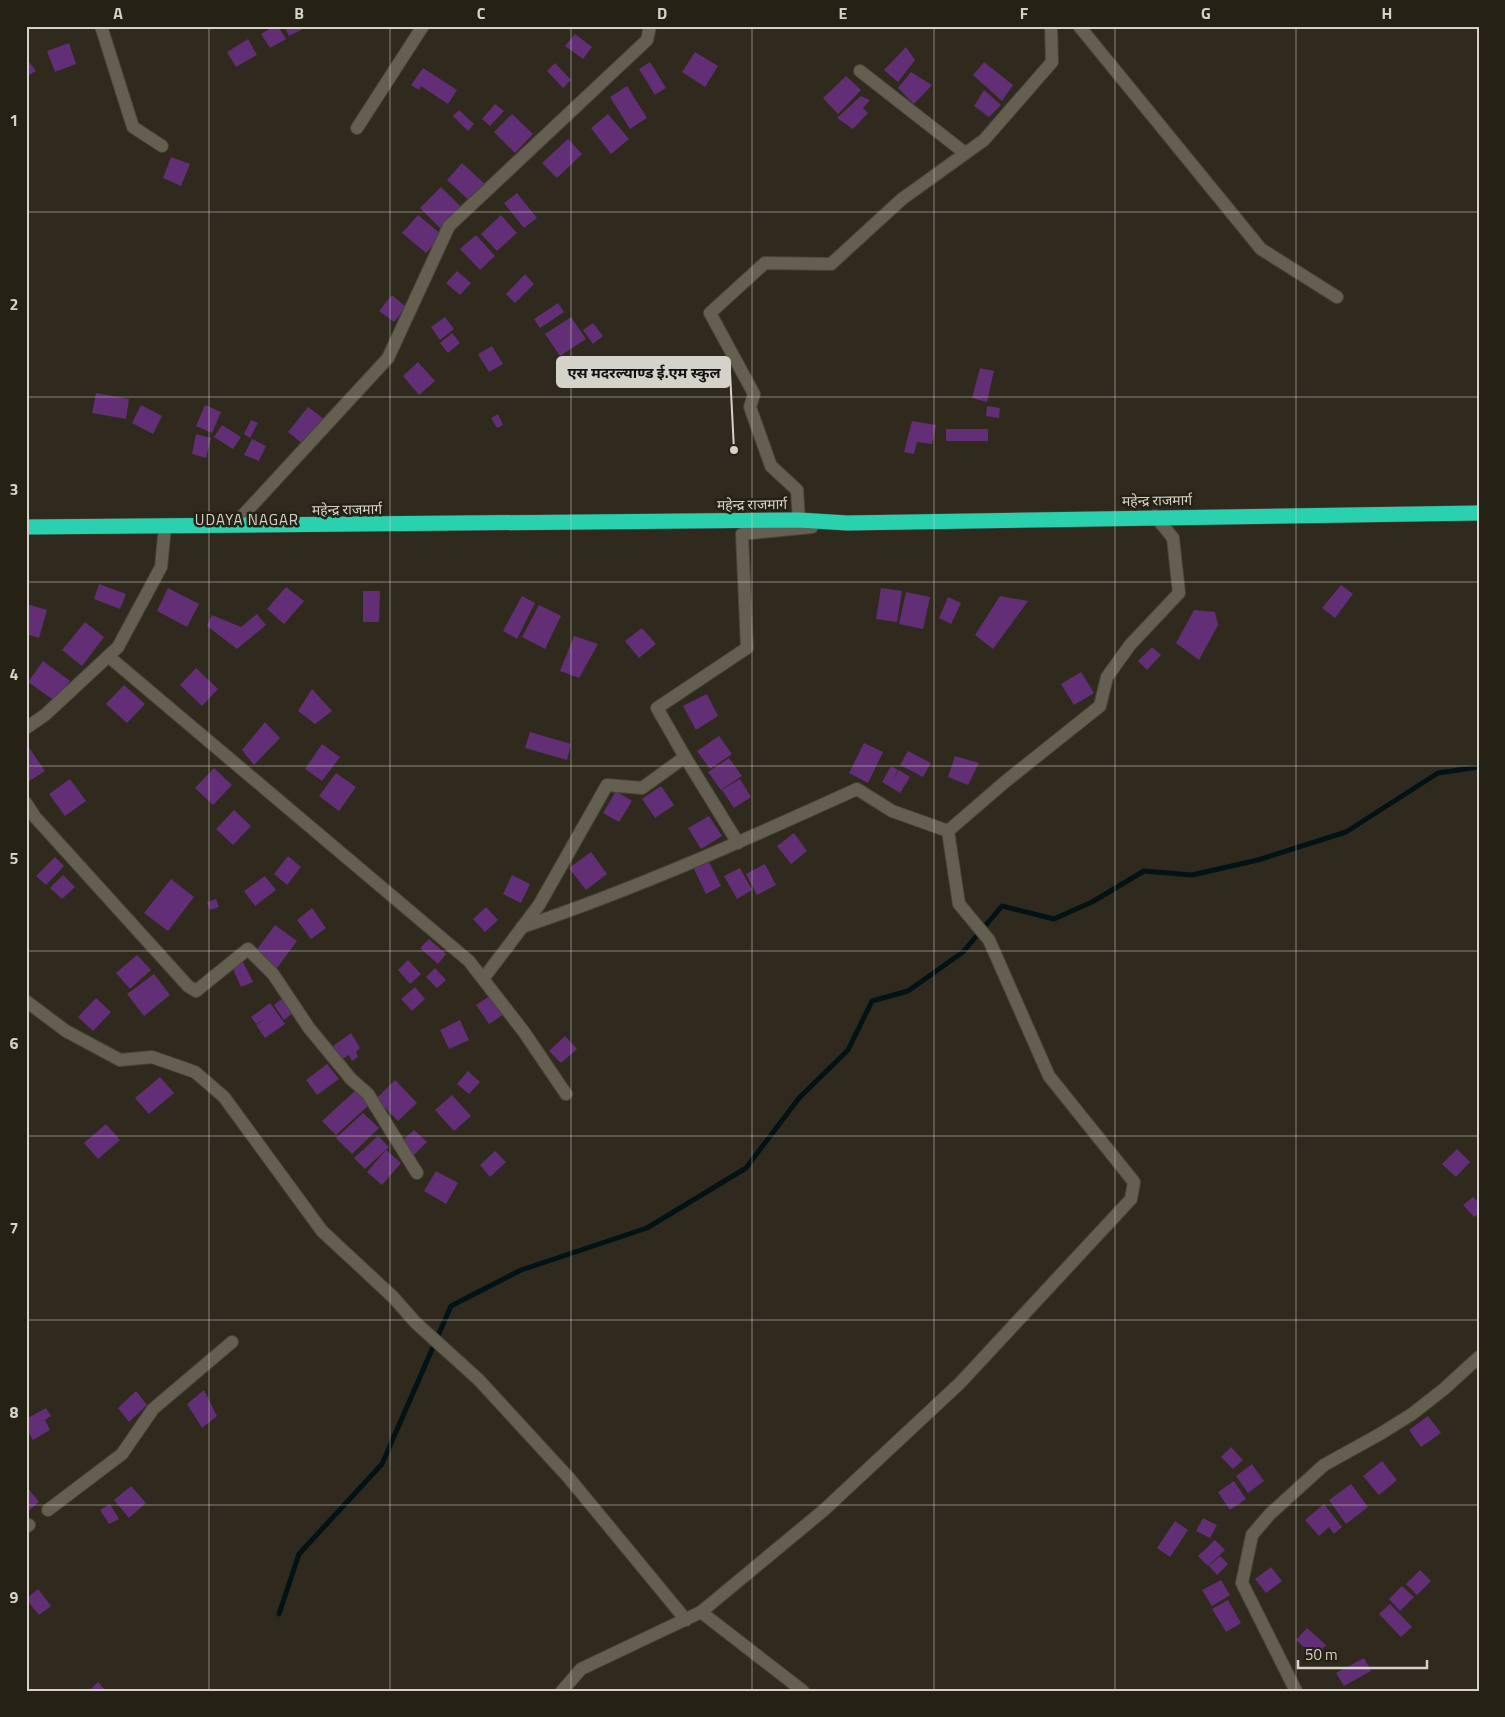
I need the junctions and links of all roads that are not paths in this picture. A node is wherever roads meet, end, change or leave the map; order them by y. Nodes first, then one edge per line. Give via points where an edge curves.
1 (101, 26) edge
2 (423, 26) edge
3 (650, 26) edge
4 (1051, 26) edge
5 (1079, 26) edge
6 (860, 72) dead end
7 (357, 128) dead end
8 (162, 146) dead end
9 (965, 154) junction
10 (1337, 297) dead end
11 (1479, 513) edge
12 (1155, 516) junction
13 (799, 520) junction
14 (847, 523) junction
15 (233, 526) junction
16 (26, 527) edge
17 (165, 527) junction
18 (108, 656) junction
19 (27, 726) edge
20 (685, 758) junction
21 (26, 803) edge
22 (948, 831) junction
23 (738, 843) junction
24 (522, 927) junction
25 (482, 979) junction
26 (26, 1001) edge
27 (566, 1094) dead end
28 (418, 1173) dead end
29 (232, 1342) dead end
30 (1479, 1357) edge
31 (48, 1510) dead end
32 (701, 1612) junction
33 (686, 1620) junction
34 (562, 1691) edge
35 (803, 1691) edge
36 (1296, 1691) edge

1 - 8 street via 133,127
2 - 7 street
3 - 15 street via 647,40 449,226 388,358
4 - 9 street via 1052,62 984,140
5 - 10 street via 1261,249
6 - 9 street
9 - 13 street via 902,198 831,264 765,263 710,313 754,394 750,406 771,466 797,490
11 - 12 highway, महेन्द्र राजमार्ग
12 - 14 highway, महेन्द्र राजमार्ग
12 - 22 street via 1173,538 1179,592 1107,677 1100,706 1006,780
13 - 14 highway, महेन्द्र राजमार्ग
13 - 15 highway, महेन्द्र राजमार्ग
14 - 20 street via 742,534 748,648 657,708
15 - 17 highway, महेन्द्र राजमार्ग
16 - 17 highway, महेन्द्र राजमार्ग
17 - 18 street via 161,567 118,647
18 - 19 street via 45,715
18 - 25 street via 469,961
20 - 23 street
20 - 24 street via 642,788 607,785 539,905
21 - 28 street via 35,817 188,986 196,990 248,949 273,974 309,1028 368,1094
22 - 23 street via 892,811 857,789
22 - 32 street via 959,904 989,940 1049,1076 1134,1182 1131,1199 960,1383 824,1510
23 - 24 street
24 - 25 street
25 - 27 street via 524,1032
26 - 33 street via 66,1031 120,1060 152,1057 195,1072 224,1097 322,1231 479,1380 569,1478
29 - 31 street via 153,1409 122,1454
30 - 36 street via 1412,1414 1324,1465 1270,1514 1252,1535 1242,1582
32 - 33 street
32 - 35 street
33 - 34 street via 582,1669

